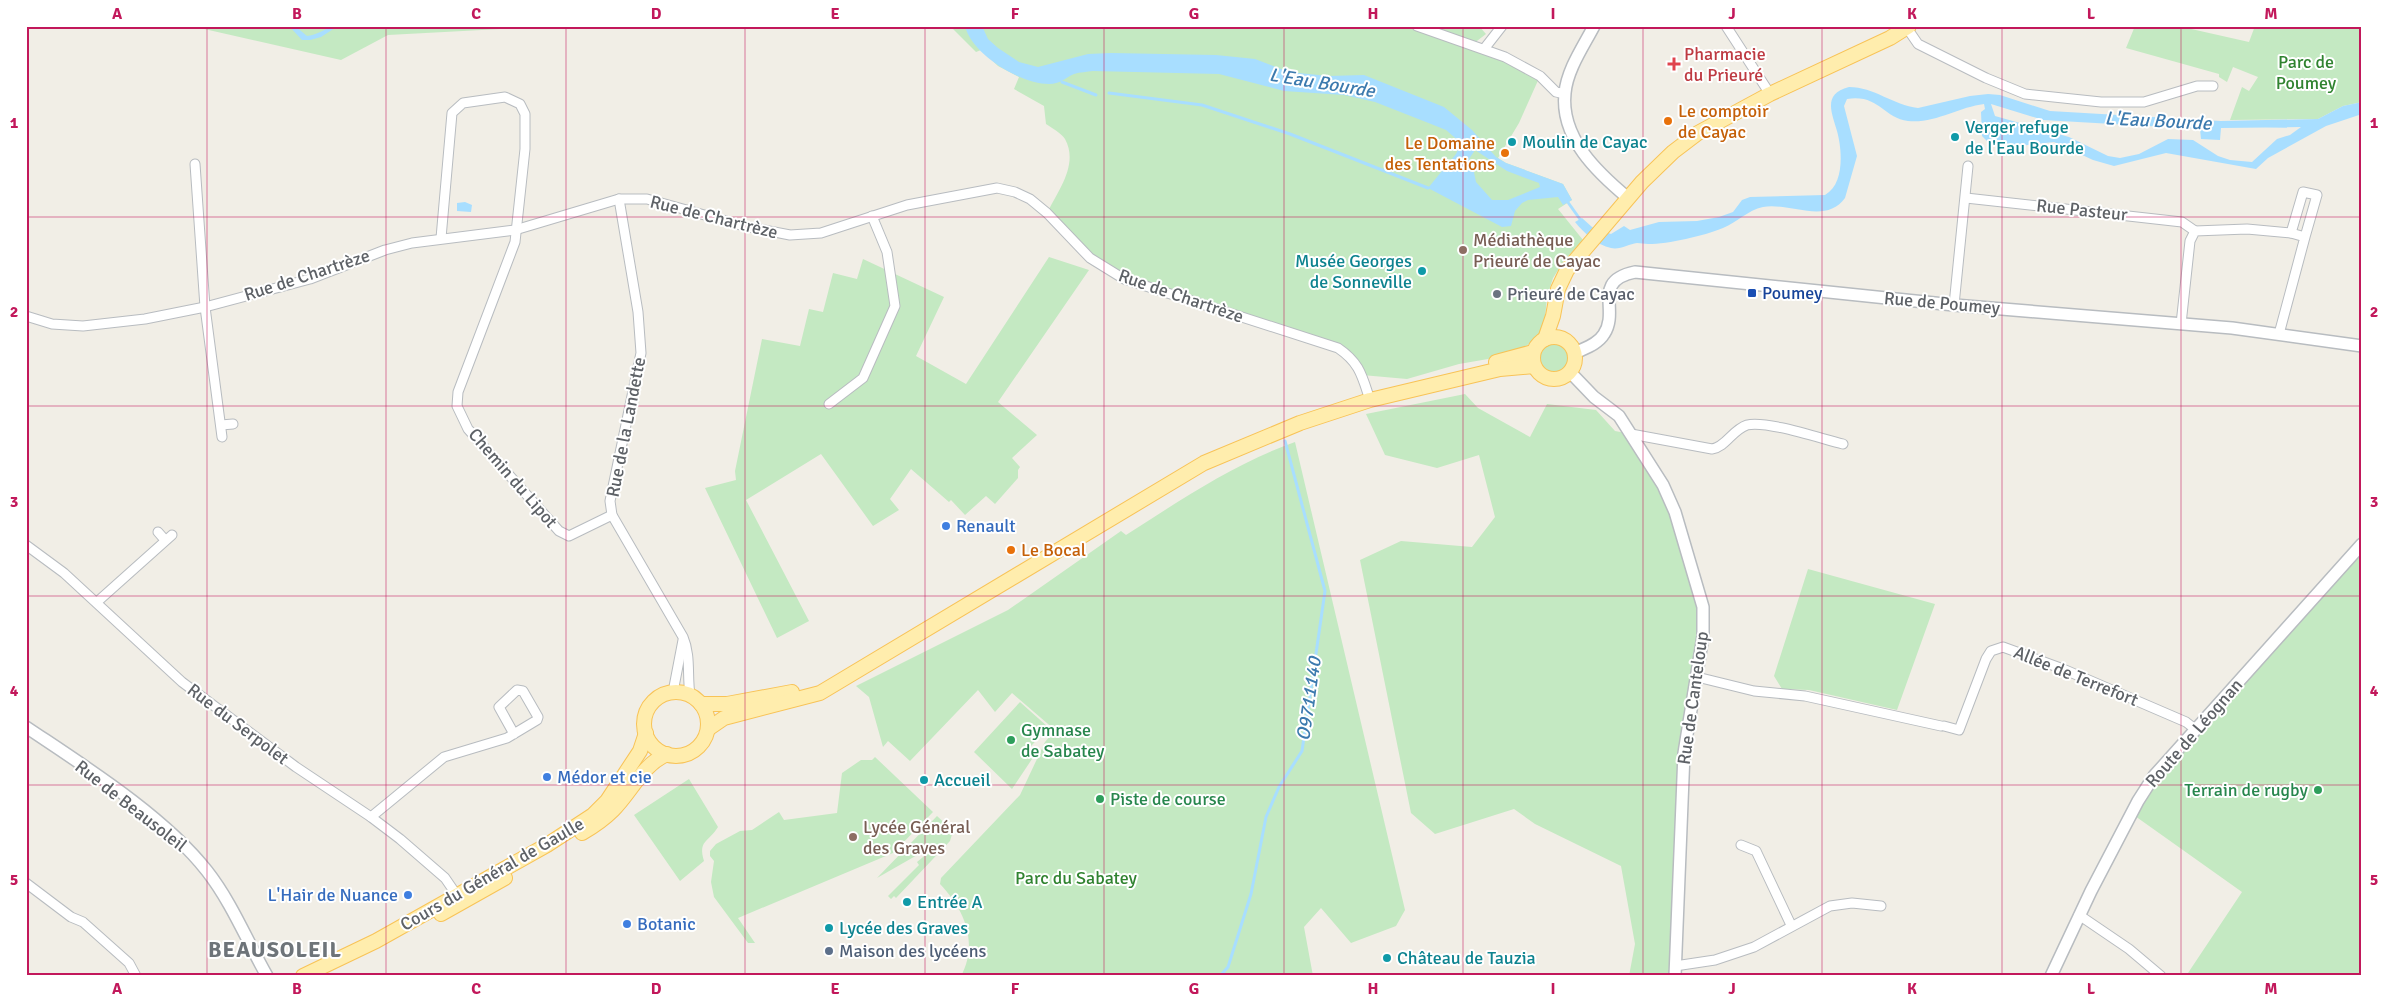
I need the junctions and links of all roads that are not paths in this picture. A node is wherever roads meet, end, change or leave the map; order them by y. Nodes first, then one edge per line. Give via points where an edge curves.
1 (1417, 26) edge
2 (1502, 26) edge
3 (1594, 26) edge
4 (1726, 26) edge
5 (1908, 27) edge
6 (1484, 49) junction
7 (2213, 86) dead end
8 (1565, 94) junction
9 (1770, 94) junction
10 (195, 164) dead end
11 (1968, 166) dead end
12 (1628, 198) junction
13 (1966, 198) junction
14 (619, 199) junction
15 (872, 216) junction
16 (515, 230) junction
17 (2195, 231) junction
18 (2292, 233) junction
19 (2305, 237) junction
20 (441, 238) junction
21 (1954, 305) junction
22 (205, 307) junction
23 (26, 316) edge
24 (1553, 316) junction
25 (2182, 324) junction
26 (2279, 334) junction
27 (1560, 338) junction
28 (1545, 339) junction
29 (2362, 346) edge
30 (1575, 353) junction
31 (1534, 359) junction
32 (1570, 372) junction
33 (1369, 396) junction
34 (829, 404) dead end
35 (233, 424) dead end
36 (221, 425) junction
37 (1631, 434) junction
38 (222, 437) dead end
39 (1843, 444) dead end
40 (612, 516) junction
41 (158, 532) dead end
42 (2362, 544) edge
43 (26, 545) edge
44 (97, 602) junction
45 (683, 637) junction
46 (1697, 677) junction
47 (834, 684) junction
48 (673, 692) junction
49 (690, 695) junction
50 (701, 704) junction
51 (26, 727) edge
52 (708, 729) junction
53 (2195, 729) junction
54 (646, 733) junction
55 (514, 734) junction
56 (667, 754) junction
57 (371, 817) junction
58 (1741, 845) dead end
59 (26, 883) edge
60 (472, 891) junction
61 (459, 899) junction
62 (1881, 906) dead end
63 (2079, 915) junction
64 (1791, 925) junction
65 (379, 939) junction
66 (1675, 971) edge
67 (136, 976) edge
68 (267, 976) edge
69 (303, 976) edge
70 (313, 976) edge
71 (324, 976) edge
72 (2051, 976) edge
73 (2162, 976) edge

1 - 6 street
2 - 6 street
3 - 8 street via 1572,68
4 - 9 street
5 - 7 street via 1918,44 2025,94 2101,102 2144,102 2197,86
5 - 9 main road
6 - 8 street via 1540,76 1556,92
8 - 12 street via 1574,140 1595,168
9 - 12 main road via 1686,142
10 - 22 street
11 - 13 street
12 - 24 main road via 1561,280
13 - 17 street, Rue Pasteur via 2182,222
13 - 21 street
14 - 15 street, Rue de Chartrèze via 647,199 790,236 821,233
14 - 16 street, Rue de Chartrèze
14 - 40 street, Rue de la Landette via 638,312 641,353 610,501
15 - 33 street, Rue de Chartrèze via 906,205 985,189 1015,192 1047,213 1090,258 1124,279 1338,348 1352,357
15 - 34 street via 887,252 895,306 863,378
16 - 20 street, Rue de Chartrèze
16 - 20 street via 525,149 525,114 520,104 505,97 463,103 450,117
16 - 40 street, Chemin du Lipot via 515,242 458,392 457,406 468,429 559,531 569,536
17 - 18 street via 2207,228
17 - 25 street via 2190,241
18 - 19 street
18 - 19 street via 2303,192 2317,195
19 - 26 street
20 - 22 street, Rue de Chartrèze via 412,242 310,278
21 - 25 street, Rue de Poumey
21 - 30 street, Rue de Poumey via 1635,272 1624,274 1611,287 1607,296 1609,321 1604,334 1598,341
22 - 23 street, Rue de Chartrèze via 146,319 83,326 52,324
22 - 36 street
24 - 27 main road
24 - 28 main road
25 - 26 street, Rue de Poumey
26 - 29 street, Rue de Poumey
27 - 28 main road
27 - 30 main road via 1570,343
28 - 31 main road
30 - 32 main road via 1575,363
31 - 32 main road via 1542,376 1560,378
31 - 33 main road via 1520,357 1448,372
32 - 37 street, Rue de Canteloup via 1594,397 1613,410
33 - 47 main road via 1298,417 1246,439
35 - 36 street
36 - 38 street
37 - 39 street via 1712,449 1718,448 1744,426 1760,424
37 - 46 street, Rue de Canteloup via 1671,501 1703,606 1703,636
40 - 45 street, Rue de la Landette
41 - 44 street via 168,537
42 - 53 street, Route de Léognan
43 - 44 street, Rue du Serpolet
44 - 57 street, Rue du Serpolet via 182,682 296,767
45 - 48 street
45 - 49 street, Rue de la Landette via 688,651
46 - 53 street, Allée de Terrefort via 1754,691 1805,696 1959,730 1986,659 1991,651 2003,647 2063,669 2186,722
46 - 66 street, Rue de Canteloup via 1684,753
47 - 50 main road via 727,704
47 - 52 main road via 806,698 724,718
48 - 49 main road
48 - 54 main road via 656,699 649,706 645,715
49 - 50 main road
50 - 52 main road via 706,712
51 - 68 street, Rue de Beausoleil via 115,789 188,850 218,886
52 - 56 main road via 702,742 691,752 675,756
53 - 63 street, Route de Léognan via 2144,791
54 - 56 main road via 650,743
54 - 60 main road, Cours du Général de Gaulle via 640,751 607,801 593,815
55 - 55 street via 538,717 523,691 517,690 499,706
55 - 57 street via 486,746 444,757
56 - 60 main road, Cours du Général de Gaulle via 652,762 614,810 599,822
57 - 61 street, Rue du Serpolet via 445,878
58 - 64 street via 1756,851
59 - 67 street via 71,917 83,922 129,963
60 - 61 main road, Cours du Général de Gaulle
61 - 65 main road, Cours du Général de Gaulle
61 - 71 main road, Cours du Général de Gaulle via 378,950
62 - 64 street via 1852,903 1830,906
63 - 72 street, Route de Léognan
63 - 73 street
64 - 66 street via 1754,947
65 - 69 main road, Cours du Général de Gaulle
65 - 70 street via 366,950

